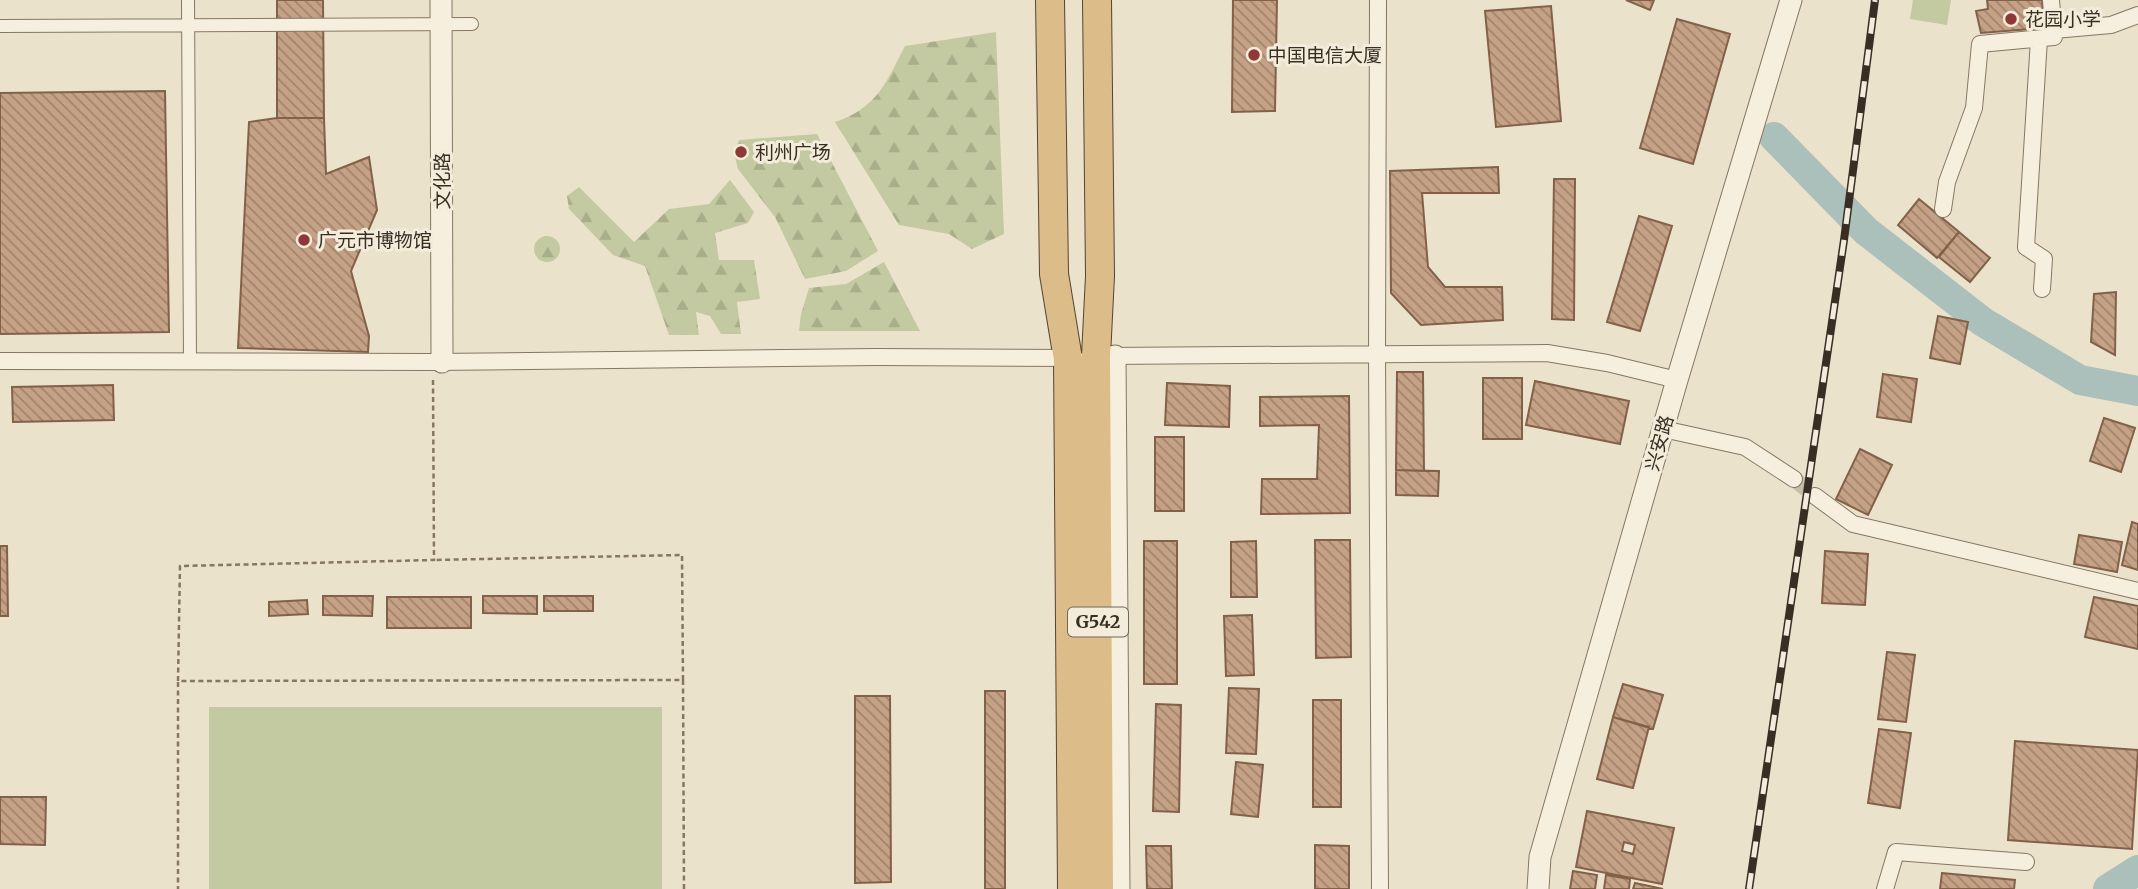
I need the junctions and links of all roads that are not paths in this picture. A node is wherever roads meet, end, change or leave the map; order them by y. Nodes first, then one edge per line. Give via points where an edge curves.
1 (188, 0) edge
2 (441, 0) edge
3 (1050, 0) edge
4 (1097, 0) edge
5 (1378, 0) edge
6 (1791, 0) edge
7 (2051, 0) edge
8 (2138, 15) edge
9 (472, 24) dead end
10 (188, 25) junction
11 (441, 25) junction
12 (0, 26) edge
13 (2054, 30) junction
14 (2039, 39) junction
15 (1943, 209) dead end
16 (2042, 289) dead end
17 (1377, 356) junction
18 (1093, 357) junction
19 (0, 361) edge
20 (190, 362) junction
21 (438, 362) junction
22 (1677, 380) junction
23 (1663, 429) junction
24 (1794, 479) tunnel mouth
25 (1815, 496) tunnel mouth
26 (2138, 591) edge
27 (2026, 862) dead end
28 (1072, 889) edge
29 (1099, 889) edge
30 (1119, 889) edge
31 (1380, 889) edge
32 (1538, 889) edge
33 (1885, 889) edge

1 - 10 street
2 - 11 street, 文化路
3 - 18 highway, G542 via 1054,274
4 - 18 highway, G542 via 1100,276
5 - 17 street
6 - 22 street, 兴安路
7 - 13 street
8 - 13 street via 2110,25
9 - 11 street
10 - 11 street
10 - 12 street
10 - 20 street
11 - 21 street, 文化路
13 - 14 street via 2054,37
14 - 15 street via 1980,44 1974,108 1947,182
14 - 16 street via 2026,247 2043,259
17 - 18 street
17 - 22 street via 1547,353
17 - 31 street
18 - 21 street
18 - 28 highway, G542
18 - 29 highway, G542
18 - 30 street
19 - 20 street
20 - 21 street
22 - 23 street, 兴安路
23 - 24 street via 1745,447
23 - 32 street, 兴安路 via 1540,857
25 - 26 street via 1853,523
27 - 33 street via 1896,852

